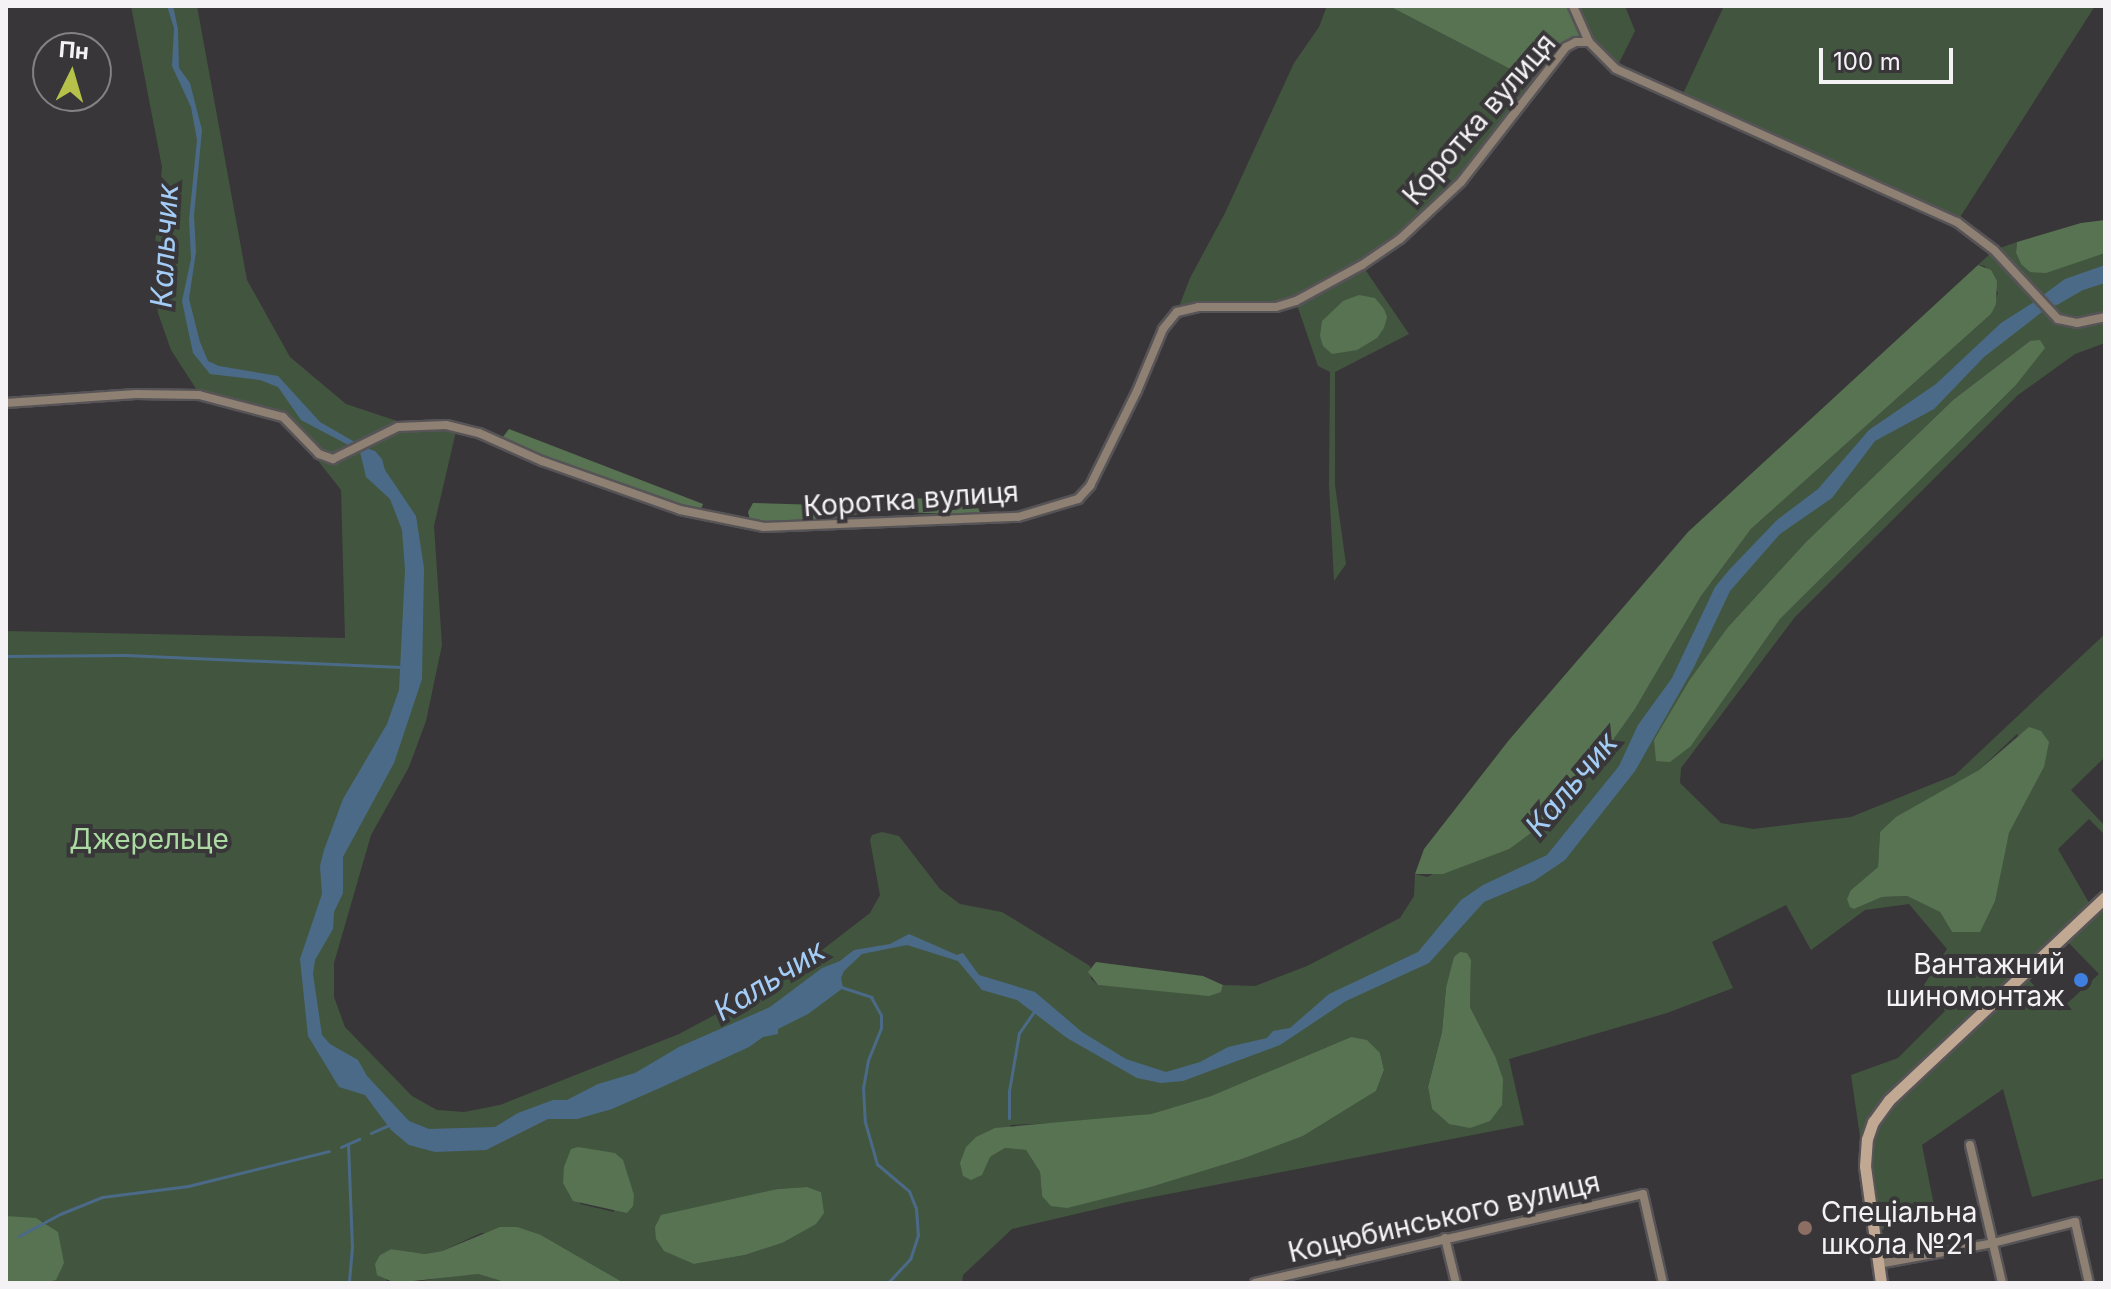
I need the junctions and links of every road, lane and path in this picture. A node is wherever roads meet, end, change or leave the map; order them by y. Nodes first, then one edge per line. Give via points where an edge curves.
1 (1573, 6) edge
2 (1589, 42) junction
3 (2105, 317) edge
4 (6, 403) edge
5 (2105, 897) edge
6 (1970, 1145) dead end
7 (1445, 1238) junction
8 (1993, 1243) junction
9 (1878, 1264) junction
10 (1255, 1283) edge
11 (1456, 1283) edge
12 (1663, 1283) edge
13 (1881, 1283) edge
14 (2002, 1283) edge
15 (2089, 1283) edge

1 - 2 street
2 - 3 street via 1616,69 1957,222 1994,250 2050,314 2077,323
2 - 4 street, Коротка вулиця via 1566,47 1461,182 1400,239 1362,265 1276,307 1187,308 1168,319 1090,486 1061,507 996,520 764,527 680,510 457,427 409,425 338,459 326,458 283,417 199,395
5 - 9 main road via 1889,1100 1869,1130 1864,1157
6 - 8 street
7 - 10 street, Коцюбинського вулиця
7 - 11 street
7 - 12 street, Коцюбинського вулиця via 1643,1194
8 - 9 street
8 - 14 street
8 - 15 street via 2075,1222
9 - 13 main road

